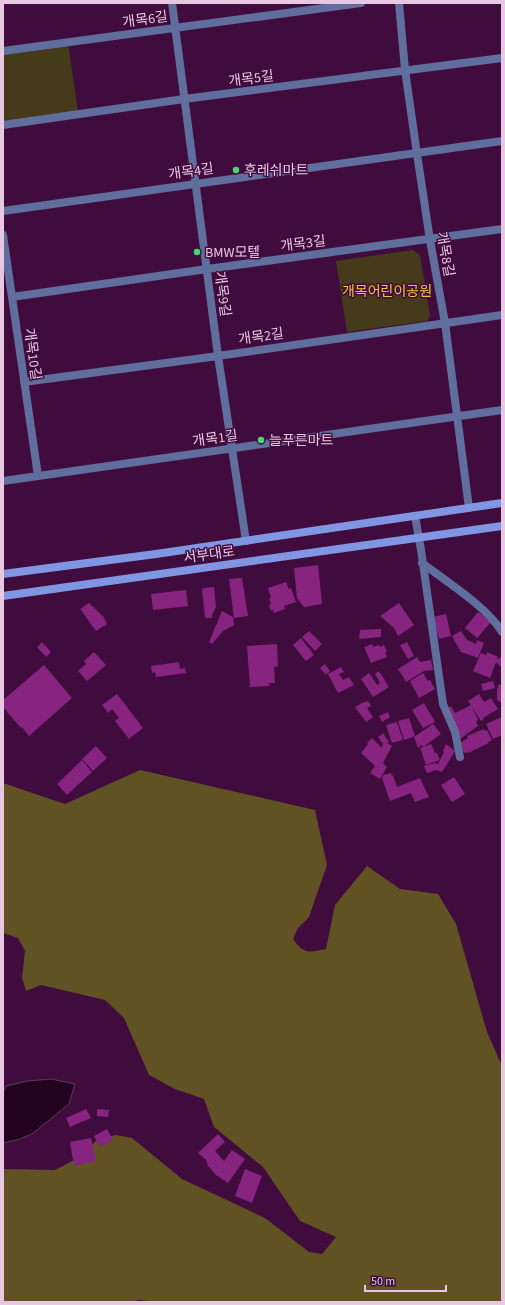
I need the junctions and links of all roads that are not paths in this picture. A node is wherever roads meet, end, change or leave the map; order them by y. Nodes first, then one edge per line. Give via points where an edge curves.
1 (172, 3) edge
2 (361, 3) edge
3 (399, 3) edge
4 (175, 28) junction
5 (3, 51) edge
6 (502, 58) edge
7 (405, 70) junction
8 (184, 99) junction
9 (3, 125) edge
10 (502, 141) edge
11 (417, 154) junction
12 (195, 184) junction
13 (3, 211) edge
14 (502, 229) edge
15 (3, 235) edge
16 (430, 240) junction
17 (206, 269) junction
18 (12, 297) junction
19 (502, 315) edge
20 (445, 323) junction
21 (218, 356) junction
22 (24, 382) junction
23 (502, 410) edge
24 (458, 416) junction
25 (231, 448) junction
26 (38, 476) junction
27 (3, 480) edge
28 (502, 503) edge
29 (469, 508) junction
30 (415, 516) junction
31 (502, 526) edge
32 (419, 538) junction
33 (246, 541) junction
34 (422, 563) junction
35 (3, 574) edge
36 (5, 596) edge
37 (502, 632) edge
38 (460, 757) dead end

1 - 4 street, 개목9길
2 - 4 street, 개목6길
3 - 7 street, 개목8길
4 - 5 street, 개목6길
4 - 8 street, 개목9길
6 - 7 street, 개목5길
7 - 8 street, 개목5길
7 - 11 street, 개목8길
8 - 9 street, 개목5길
8 - 12 street, 개목9길
10 - 11 street, 개목4길
11 - 12 street, 개목4길
11 - 16 street, 개목8길
12 - 13 street, 개목4길
12 - 17 street, 개목9길
14 - 16 street, 개목3길
15 - 18 street, 개목10길
16 - 17 street, 개목3길
16 - 20 street, 개목8길
17 - 18 street, 개목3길
17 - 21 street, 개목9길
18 - 22 street, 개목10길
19 - 20 street, 개목2길
20 - 21 street, 개목2길
20 - 24 street, 개목8길
21 - 22 street, 개목2길
21 - 25 street, 개목9길
22 - 26 street, 개목10길
23 - 24 street, 개목1길
24 - 25 street, 개목1길
24 - 29 street, 개목8길
25 - 26 street, 개목1길
25 - 33 street, 개목9길
26 - 27 street, 개목1길
28 - 29 main road, 서부대로
29 - 30 main road, 서부대로
30 - 32 street
30 - 33 main road, 서부대로
31 - 32 main road, 서부대로
32 - 34 street
32 - 36 main road, 서부대로
33 - 35 main road, 서부대로
34 - 37 street via 496,622
34 - 38 street via 443,704 455,732

